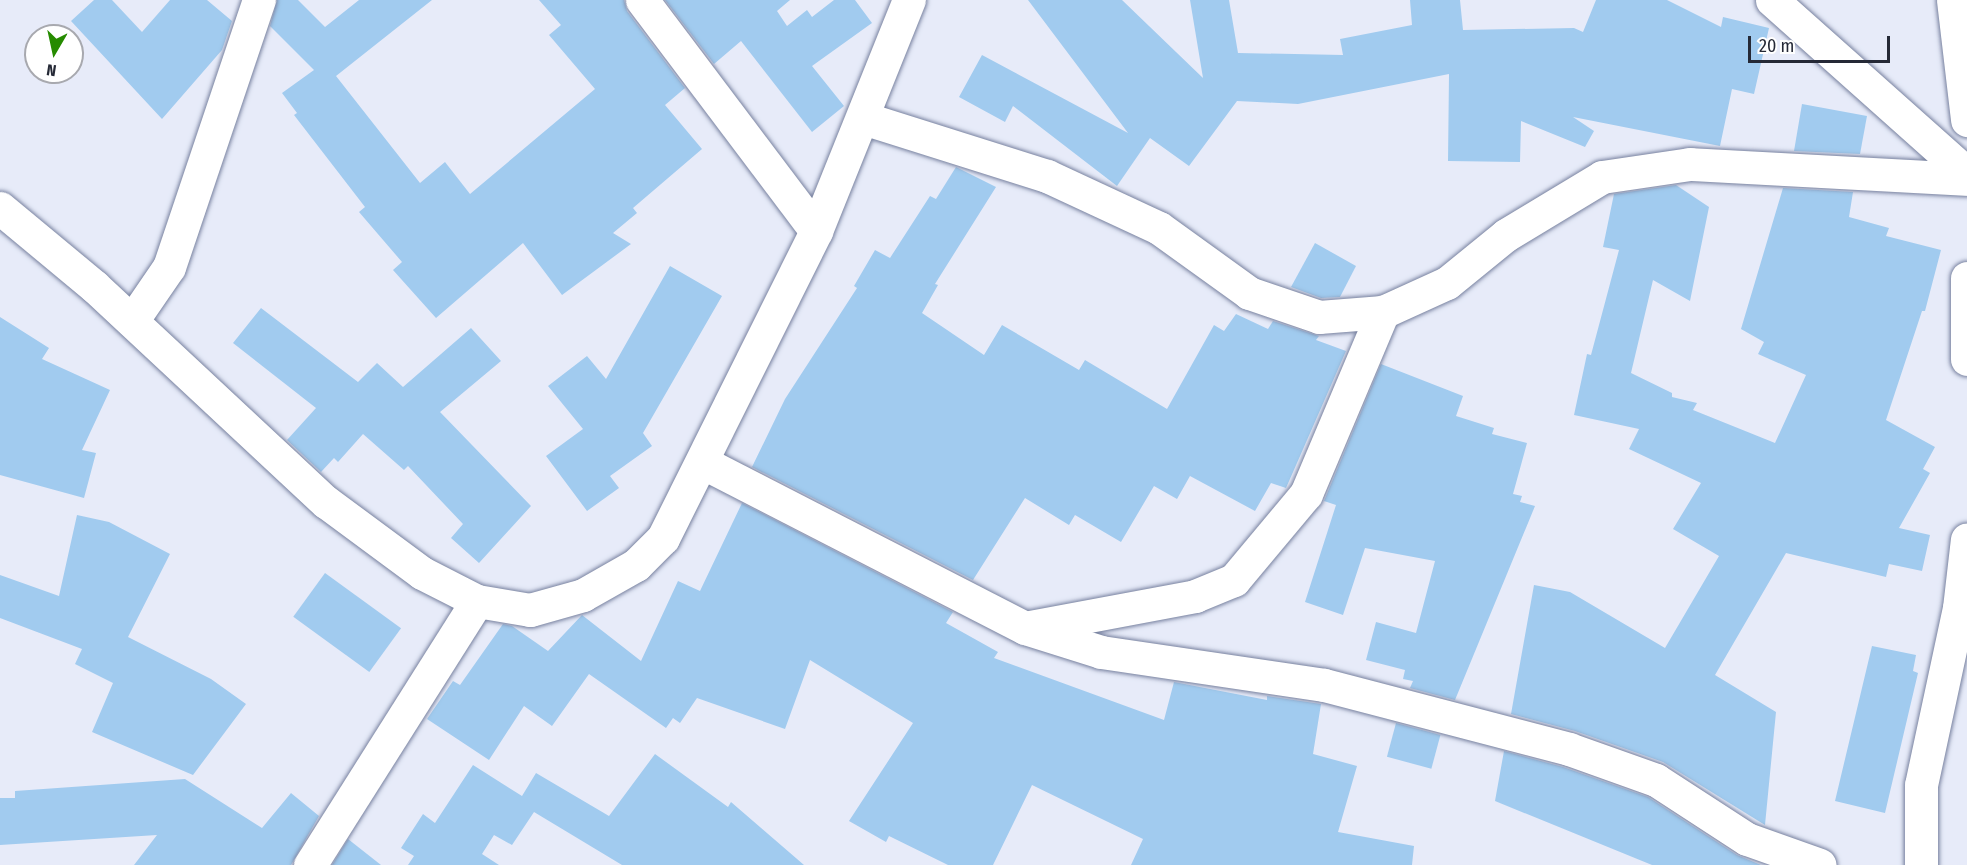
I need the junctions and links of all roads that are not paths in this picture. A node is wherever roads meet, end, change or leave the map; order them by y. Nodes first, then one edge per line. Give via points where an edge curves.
1 (259, 0) edge
2 (642, 0) edge
3 (909, 0) edge
4 (1772, 0) edge
5 (1953, 0) edge
6 (863, 118) junction
7 (1967, 120) edge
8 (1967, 174) edge
9 (1967, 179) edge
10 (0, 208) edge
11 (816, 231) junction
12 (1967, 279) edge
13 (1383, 312) junction
14 (132, 321) junction
15 (1967, 358) edge
16 (702, 462) junction
17 (1967, 539) edge
18 (477, 601) junction
19 (1963, 609) edge
20 (1025, 628) junction
21 (310, 865) edge
22 (1820, 865) edge
23 (1921, 865) edge

1 - 14 street via 169,267
2 - 11 street
3 - 6 street
4 - 8 street
5 - 7 street
6 - 11 street
6 - 13 street via 1047,176 1159,228 1249,293 1319,317
9 - 13 street via 1690,164 1602,177 1506,235 1447,283
10 - 14 street
11 - 16 street
12 - 15 street
13 - 20 street via 1306,494 1234,580 1195,596
14 - 18 street via 326,502 422,573
16 - 18 street via 663,538 636,565 583,595 530,610
16 - 20 street
17 - 19 street
18 - 21 street
19 - 23 street via 1921,785
20 - 22 street via 1101,652 1324,685 1569,749 1656,780 1747,838

